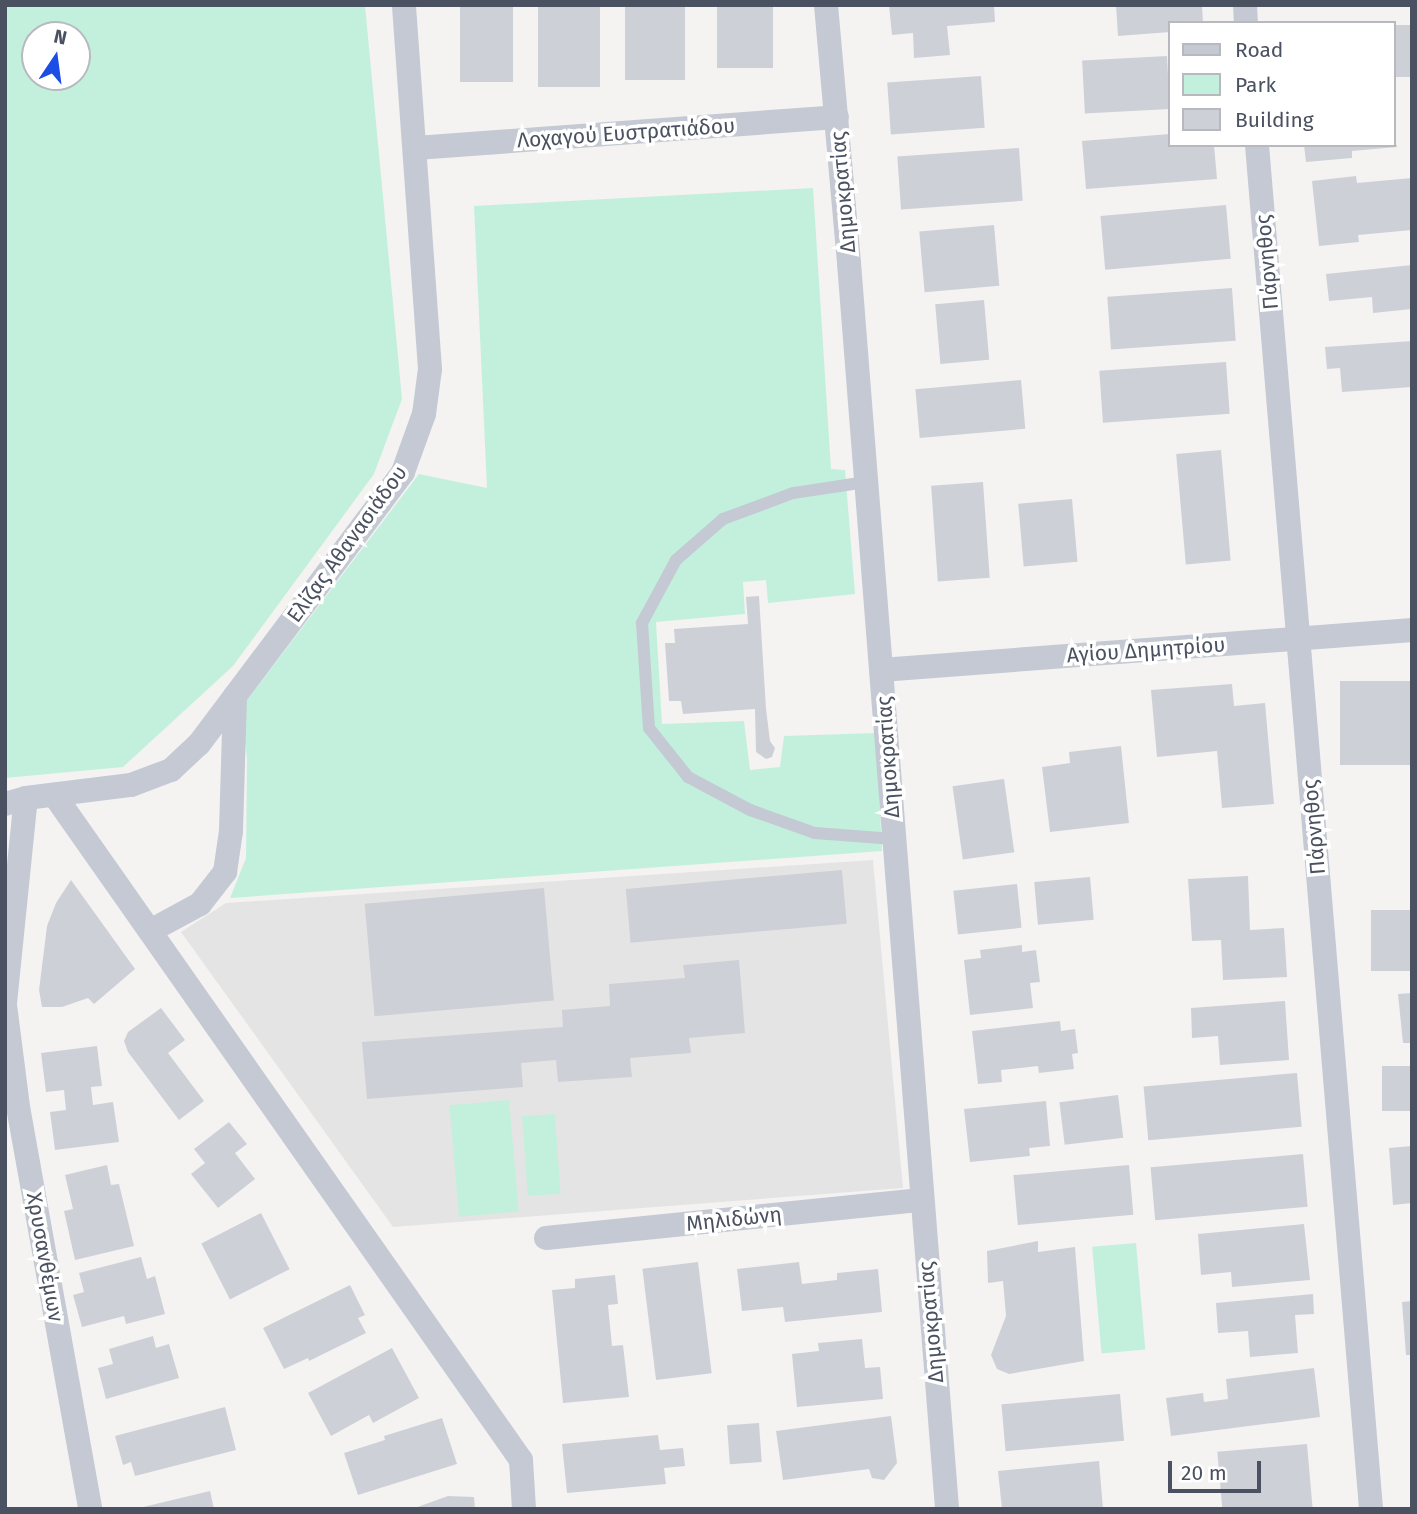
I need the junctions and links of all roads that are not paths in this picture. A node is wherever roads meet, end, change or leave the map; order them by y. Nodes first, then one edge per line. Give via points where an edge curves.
1 (404, 5) edge
2 (826, 5) edge
3 (837, 117) junction
4 (1257, 147) edge
5 (416, 148) junction
6 (866, 482) junction
7 (1412, 630) edge
8 (1298, 638) junction
9 (881, 670) junction
10 (235, 696) junction
11 (55, 796) junction
12 (16, 801) edge
13 (894, 839) junction
14 (150, 931) junction
15 (5, 1004) edge
16 (921, 1200) junction
17 (546, 1238) dead end
18 (90, 1509) edge
19 (524, 1509) edge
20 (947, 1509) edge
21 (1371, 1509) edge

1 - 5 street, Ελίζας Αθανασιάδου
2 - 3 street, Δημοκρατίας
3 - 5 street, Λοχαγού Ευστρατιάδου
3 - 6 street, Δημοκρατίας
4 - 8 street, Πάρνηθος
5 - 10 street, Ελίζας Αθανασιάδου via 430,369 424,414 403,472
6 - 9 street, Δημοκρατίας
6 - 13 lane via 793,493 723,519 676,560 642,624 649,727 688,777 750,810 815,833
7 - 8 street, Αγίου Δημητρίου
8 - 9 street, Αγίου Δημητρίου
8 - 21 street, Πάρνηθος
9 - 13 street, Δημοκρατίας
10 - 11 street, Ελίζας Αθανασιάδου via 199,744 171,770 131,785
10 - 14 street via 231,831 225,872 200,904
11 - 12 street, Ελίζας Αθανασιάδου
11 - 14 street
12 - 15 street, Χρυσανθέμων
13 - 16 street, Δημοκρατίας
14 - 19 street via 521,1460
15 - 18 street, Χρυσανθέμων via 18,1107
16 - 17 street, Μηλιδώνη
16 - 20 street, Δημοκρατίας

